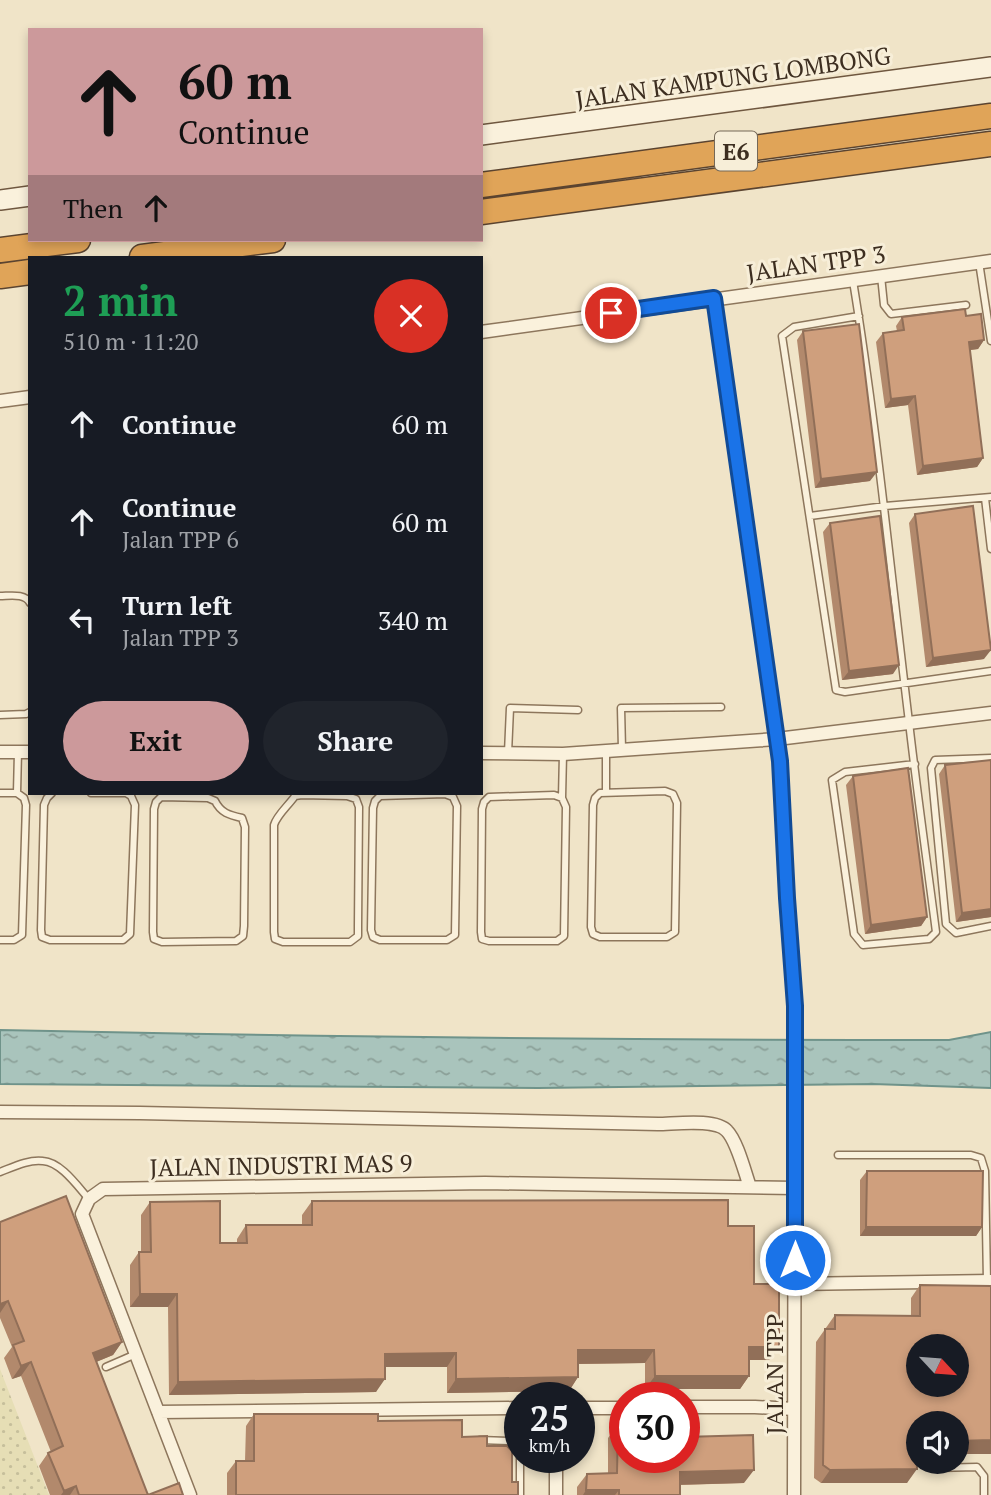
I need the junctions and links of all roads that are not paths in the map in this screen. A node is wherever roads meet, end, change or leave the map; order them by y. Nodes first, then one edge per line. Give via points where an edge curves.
1 (991, 67) edge
2 (991, 116) edge
3 (483, 135) edge
4 (991, 144) edge
5 (483, 185) edge
6 (28, 196) edge
7 (0, 200) edge
8 (483, 212) edge
9 (62, 242) edge
10 (258, 242) edge
11 (0, 250) edge
12 (150, 256) edge
13 (985, 262) edge
14 (28, 272) edge
15 (0, 276) edge
16 (881, 276) junction
17 (853, 281) junction
18 (714, 298) junction
19 (966, 305) dead end
20 (988, 306) edge
21 (859, 316) junction
22 (483, 332) edge
23 (991, 341) edge
24 (28, 397) edge
25 (0, 401) edge
26 (988, 498) edge
27 (885, 506) junction
28 (810, 516) junction
29 (991, 550) edge
30 (0, 596) edge
31 (28, 599) edge
32 (991, 671) edge
33 (905, 682) junction
34 (721, 707) dead end
35 (578, 710) dead end
36 (28, 713) edge
37 (991, 713) edge
38 (0, 715) edge
39 (909, 723) junction
40 (777, 739) junction
41 (622, 750) junction
42 (606, 751) junction
43 (0, 752) edge
44 (24, 752) edge
45 (483, 753) edge
46 (508, 753) junction
47 (563, 754) junction
48 (991, 758) edge
49 (915, 764) junction
50 (0, 793) edge
51 (18, 793) junction
52 (606, 793) junction
53 (50, 795) edge
54 (129, 795) edge
55 (294, 795) edge
56 (321, 795) edge
57 (386, 795) edge
58 (453, 795) edge
59 (215, 797) edge
60 (562, 798) junction
61 (991, 926) edge
62 (0, 940) edge
63 (0, 1112) edge
64 (838, 1155) dead end
65 (0, 1172) edge
66 (750, 1187) junction
67 (795, 1188) junction
68 (89, 1199) junction
69 (989, 1281) edge
70 (795, 1284) junction
71 (136, 1354) junction
72 (106, 1367) dead end
73 (700, 1407) edge
74 (504, 1408) edge
75 (794, 1409) junction
76 (158, 1412) junction
77 (467, 1440) edge
78 (504, 1441) edge
79 (969, 1467) edge
80 (520, 1473) edge
81 (556, 1473) edge
82 (190, 1495) edge
83 (520, 1495) edge
84 (556, 1495) edge
85 (794, 1495) edge
86 (984, 1495) edge

1 - 3 street, JALAN KAMPUNG LOMBONG
2 - 5 highway, E6
4 - 8 highway, E6
6 - 7 street
9 - 11 highway
10 - 12 highway
13 - 16 street, JALAN TPP 3
13 - 20 lane
14 - 15 highway
16 - 17 street, JALAN TPP 3
16 - 19 lane via 884,306 891,314
17 - 18 street, JALAN TPP 3
17 - 21 lane
18 - 22 street, JALAN TPP 3
18 - 40 street, JALAN TPP
20 - 23 lane
21 - 27 lane
21 - 28 lane via 794,327 782,336
24 - 25 street
26 - 27 lane
26 - 29 lane
27 - 28 lane
27 - 33 lane
28 - 33 lane via 836,690
30 - 31 lane
32 - 33 lane
33 - 39 lane
34 - 41 lane via 621,708
35 - 46 lane via 510,708
36 - 38 lane
37 - 39 street
39 - 40 street
39 - 49 lane
40 - 41 street
40 - 67 street, JALAN TPP via 795,1006
41 - 42 street
42 - 47 street
42 - 52 lane
43 - 44 street
44 - 51 lane
45 - 46 street
46 - 47 street
47 - 60 lane
48 - 61 lane via 935,760 931,768 946,924 956,933
49 - 49 lane via 936,932 929,939 863,945 854,934 832,780 845,772
50 - 51 lane
51 - 62 lane via 26,805 22,935
52 - 52 lane via 600,793 593,805 593,934 667,937 675,932 676,922 677,803 673,794 665,791
53 - 54 lane via 44,805 42,937 123,940 130,934 135,805
55 - 56 lane via 274,825 275,939 350,942 358,936 359,807 356,799 347,796
57 - 58 lane via 380,796 373,808 371,930 380,940 447,940 455,934 457,806
59 - 59 lane via 219,808 242,818 245,827 243,936 236,942 154,939 156,802 161,797
60 - 60 lane via 566,807 564,936 557,941 482,939 484,802 489,797
63 - 66 street via 715,1123 733,1140
64 - 69 lane via 981,1158
65 - 68 lane via 45,1160 60,1168
66 - 67 street, JALAN INDUSTRI MAS 9
66 - 68 street, JALAN INDUSTRI MAS 9 via 304,1185 103,1189
67 - 70 street, JALAN TPP
68 - 71 street via 82,1214
69 - 70 street
70 - 75 street, JALAN TPP
71 - 72 lane
71 - 76 street
73 - 75 street
74 - 76 street
75 - 85 street, JALAN TPP
76 - 82 street
77 - 78 lane
79 - 86 lane via 977,1467 984,1476
80 - 83 lane
81 - 84 street

